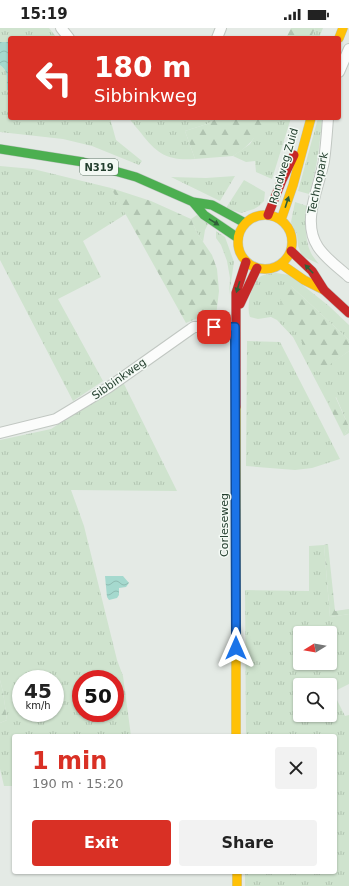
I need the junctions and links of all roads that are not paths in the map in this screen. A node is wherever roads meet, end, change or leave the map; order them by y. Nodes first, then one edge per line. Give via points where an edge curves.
1 (349, 50) edge
2 (341, 68) edge
3 (309, 120) edge
4 (309, 120) edge
5 (328, 120) edge
6 (0, 149) edge
7 (193, 202) junction
8 (268, 215) junction
9 (281, 220) junction
10 (245, 223) junction
11 (238, 238) junction
12 (291, 251) junction
13 (246, 262) junction
14 (281, 264) junction
15 (257, 268) junction
16 (349, 277) edge
17 (324, 290) junction
18 (236, 313) junction
19 (349, 313) edge
20 (235, 327) junction
21 (0, 433) edge
22 (236, 734) edge
23 (237, 874) edge
24 (237, 886) edge

1 - 2 street
3 - 8 main road, Rondweg Zuid
9 -> 4 main road, Rondweg Zuid
5 - 16 street, Technopark via 324,160 310,218 313,238 318,247
6 - 7 main road, N319 via 83,162 136,177
7 - 10 main road, N319 via 212,205
7 -> 11 main road, N319 via 204,216
8 - 9 main road
8 - 10 main road via 256,216
9 - 12 main road via 291,234
10 - 11 main road
11 - 13 main road via 238,246
12 - 14 main road
17 -> 12 main road via 312,271
13 - 15 main road
13 -> 18 main road, Corleseweg via 236,293
14 - 15 main road via 274,268
14 - 17 main road
15 - 18 main road, Corleseweg
17 - 19 main road
18 - 20 main road, Corleseweg
20 - 21 street, Sibbinkweg via 194,327 109,387 56,419
20 - 22 main road, Corleseweg
23 - 24 main road

